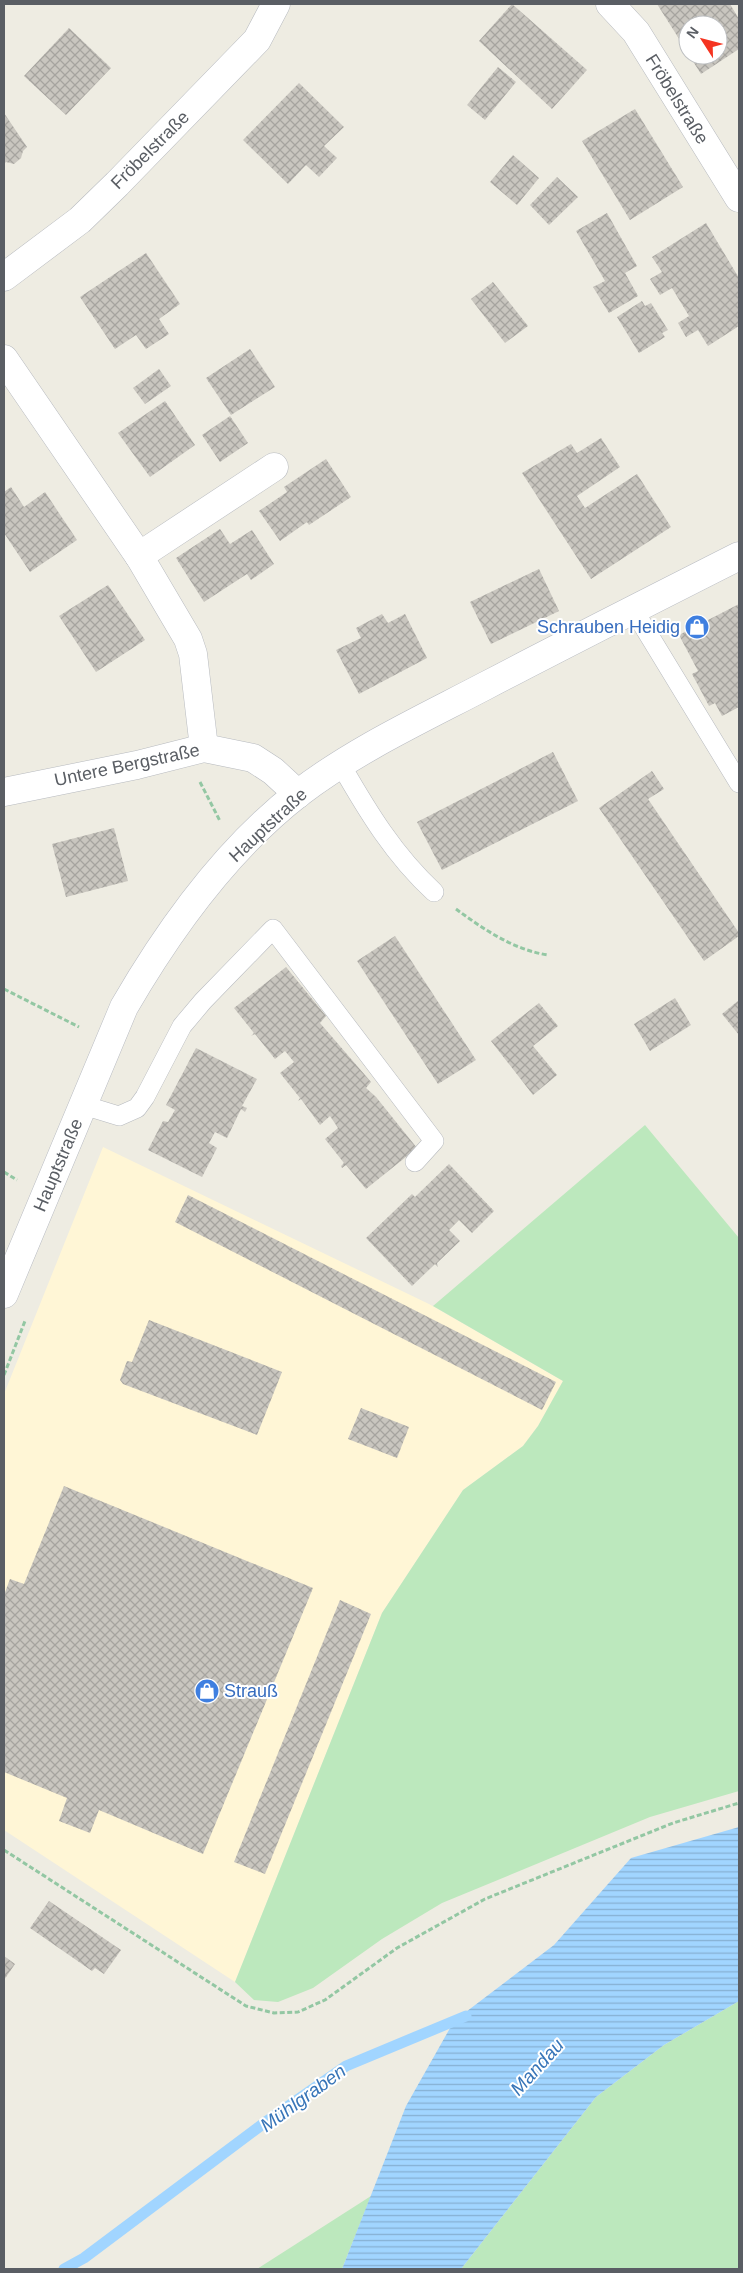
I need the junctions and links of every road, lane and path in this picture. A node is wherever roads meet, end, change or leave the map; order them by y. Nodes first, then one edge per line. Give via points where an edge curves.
1 (276, 4) edge
2 (610, 4) edge
3 (739, 198) edge
4 (4, 277) edge
5 (4, 359) edge
6 (274, 466) dead end
7 (139, 556) junction
8 (739, 556) edge
9 (633, 609) junction
10 (204, 748) junction
11 (342, 765) junction
12 (199, 780) dead end
13 (739, 783) edge
14 (4, 792) edge
15 (298, 794) junction
16 (215, 829) dead end
17 (434, 892) joint
18 (548, 955) dead end
19 (4, 989) edge
20 (82, 1028) dead end
21 (82, 1105) junction
22 (415, 1162) dead end
23 (4, 1172) edge
24 (22, 1182) dead end
25 (4, 1294) edge
26 (739, 1803) edge
27 (4, 1850) edge

1 - 4 street, Fröbelstraße via 257,40 118,184 80,220
2 - 3 street, Fröbelstraße via 636,32
5 - 7 street
6 - 7 street
7 - 10 street via 188,639 193,654
8 - 9 street, Hauptstraße
9 - 11 street, Hauptstraße via 406,726
9 - 13 lane
10 - 14 street, Untere Bergstraße
10 - 15 street, Untere Bergstraße via 253,758
11 - 15 street, Hauptstraße
11 - 17 lane via 394,849
12 - 16 path via 221,823
15 - 21 street, Hauptstraße via 242,845 185,913 149,963 124,1007
17 - 18 path via 486,930 532,953
19 - 20 path
21 - 22 lane via 119,1116 137,1108 182,1026 273,929 434,1141
21 - 25 street, Hauptstraße
23 - 24 path
26 - 27 path via 673,1823 486,1899 398,1948 325,2000 298,2012 274,2013 246,2006

